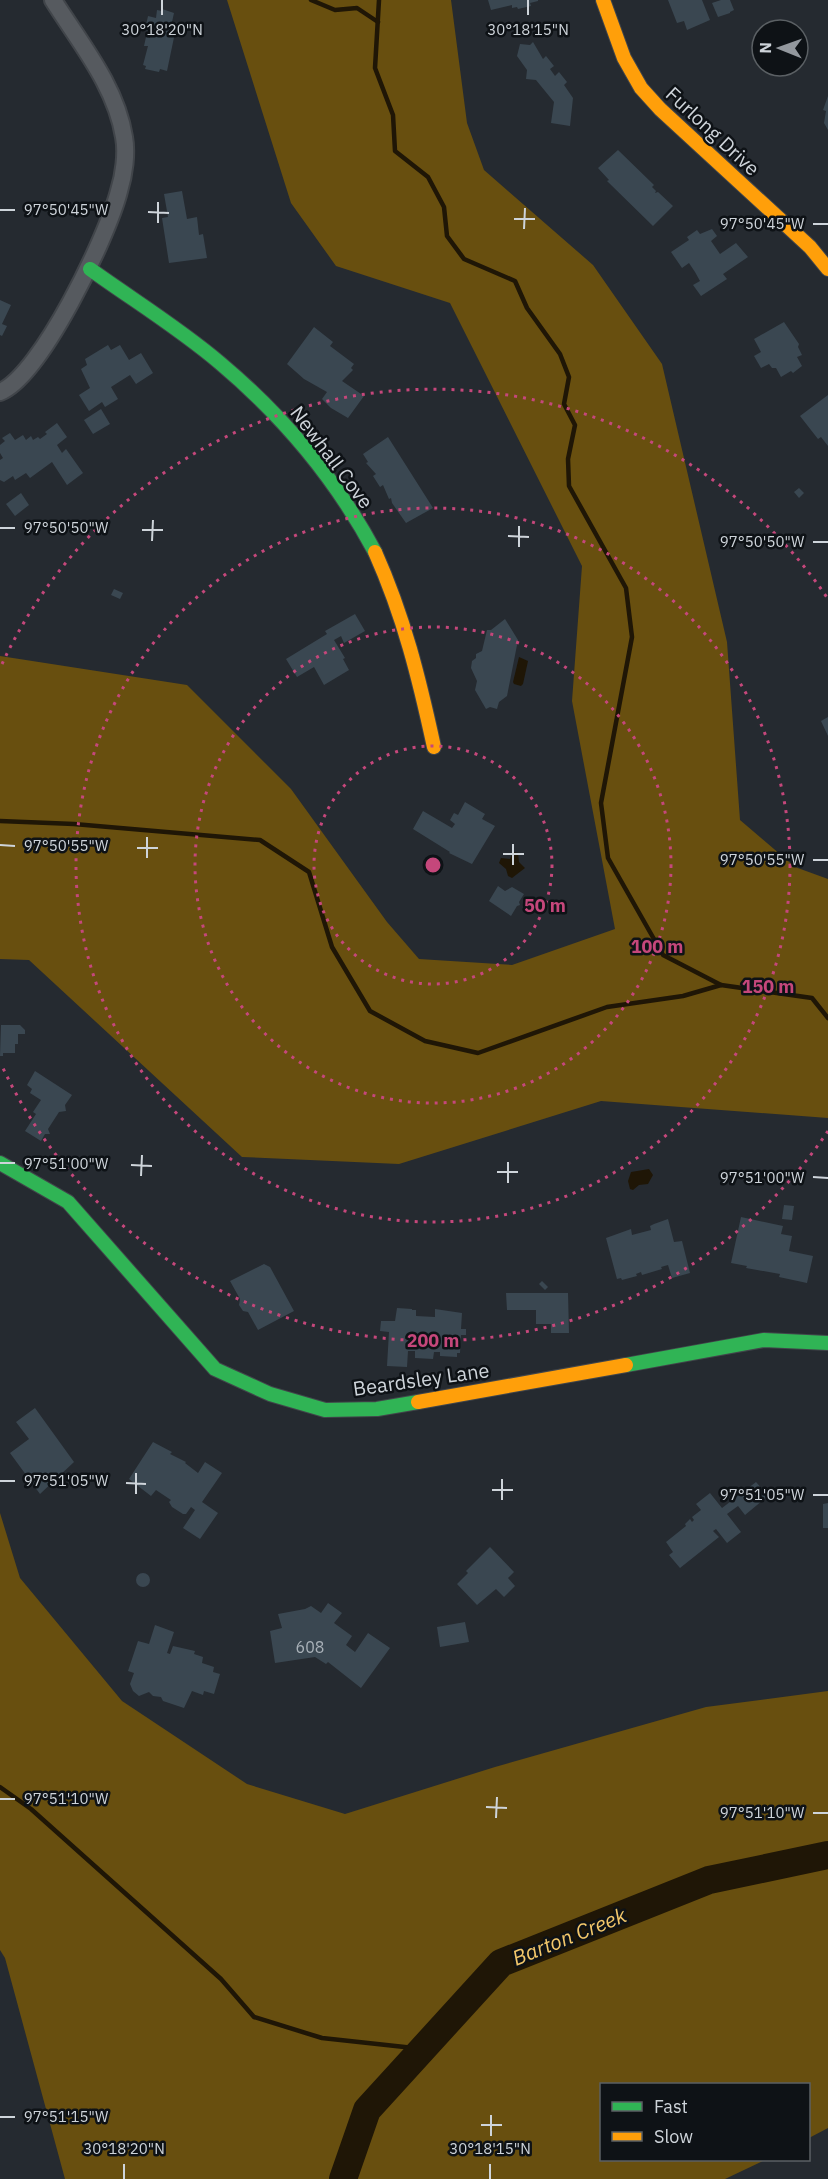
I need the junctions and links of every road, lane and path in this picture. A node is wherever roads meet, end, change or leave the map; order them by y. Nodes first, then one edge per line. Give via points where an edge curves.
1 (53, 0) edge
2 (603, 0) edge
3 (90, 269) junction
4 (828, 269) edge
5 (0, 392) edge
6 (434, 747) dead end
7 (0, 1163) edge
8 (828, 1343) edge

1 - 3 street via 108,87 124,139 119,191
2 - 4 street, Furlong Drive via 624,58 641,88 810,247
3 - 5 street via 36,360
3 - 6 street, Newhall Cove via 218,362 266,404 338,490 377,558 405,626
7 - 8 street, Beardsley Lane via 68,1202 215,1369 270,1394 325,1410 377,1409 764,1340

